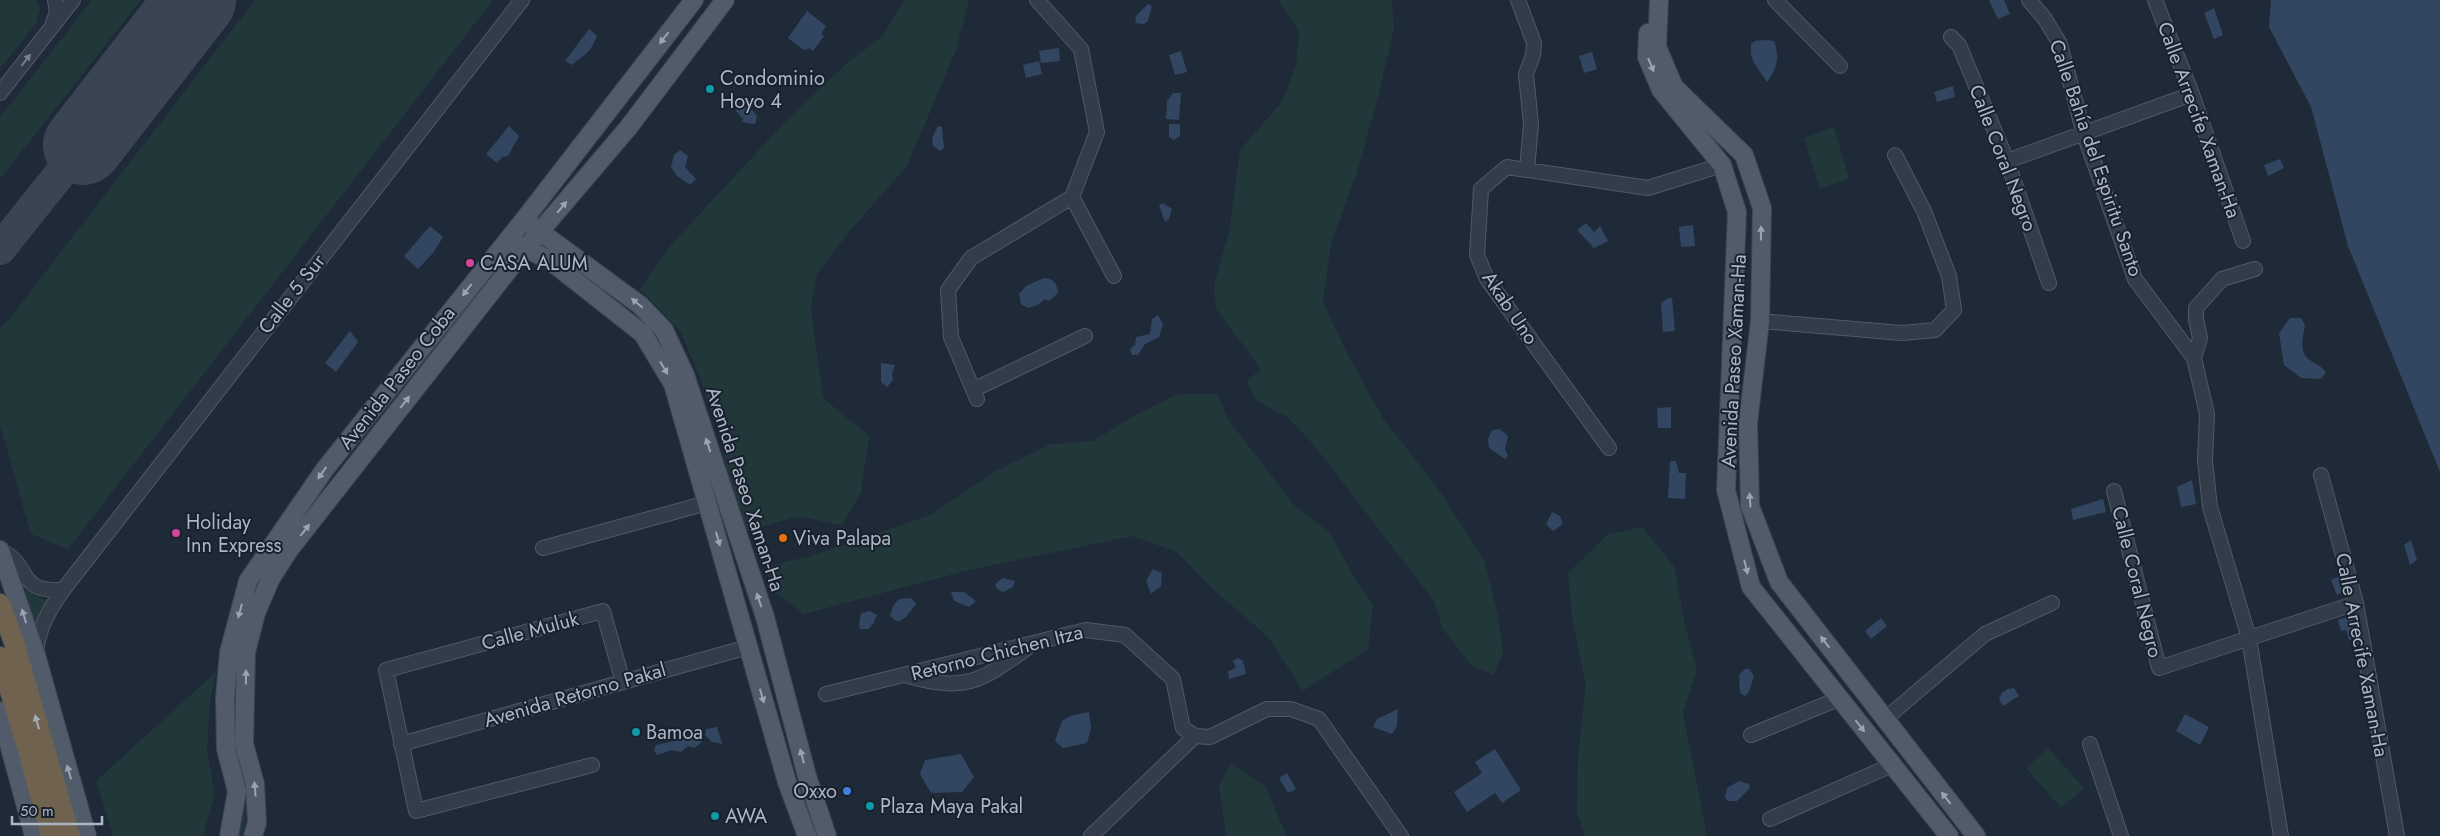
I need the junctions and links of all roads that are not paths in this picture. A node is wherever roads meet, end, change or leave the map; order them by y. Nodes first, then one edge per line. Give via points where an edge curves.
1 (55, 0) edge
2 (73, 0) edge
3 (522, 0) edge
4 (694, 0) edge
5 (725, 0) edge
6 (1037, 0) edge
7 (1518, 0) edge
8 (1650, 0) edge
9 (1659, 0) edge
10 (1775, 0) edge
11 (2029, 0) edge
12 (2155, 0) edge
13 (52, 26) junction
14 (1951, 37) dead end
15 (1840, 66) dead end
16 (0, 93) edge
17 (2192, 94) junction
18 (2084, 134) junction
19 (1895, 155) dead end
20 (2008, 161) junction
21 (1722, 165) junction
22 (1527, 170) junction
23 (1072, 197) junction
24 (523, 221) junction
25 (542, 231) junction
26 (508, 238) junction
27 (2243, 241) dead end
28 (525, 249) junction
29 (2256, 269) dead end
30 (1735, 270) junction
31 (1760, 270) junction
32 (1114, 276) dead end
33 (2049, 283) dead end
34 (1760, 321) junction
35 (1085, 336) dead end
36 (2194, 358) junction
37 (1730, 385) junction
38 (1752, 386) junction
39 (1609, 448) dead end
40 (2321, 475) dead end
41 (2114, 491) dead end
42 (707, 503) junction
43 (543, 548) dead end
44 (0, 550) edge
45 (63, 590) junction
46 (2356, 603) junction
47 (0, 604) edge
48 (2052, 604) dead end
49 (2249, 638) junction
50 (1033, 644) junction
51 (748, 647) junction
52 (36, 655) junction
53 (0, 657) edge
54 (1844, 665) junction
55 (906, 675) junction
56 (1825, 681) junction
57 (623, 682) junction
58 (826, 694) dead end
59 (224, 698) junction
60 (1841, 701) junction
61 (245, 707) junction
62 (0, 711) edge
63 (1885, 718) junction
64 (1751, 735) dead end
65 (1195, 736) junction
66 (401, 744) junction
67 (2090, 744) dead end
68 (1918, 761) junction
69 (592, 765) dead end
70 (1896, 771) junction
71 (1770, 819) dead end
72 (34, 836) edge
73 (50, 836) edge
74 (70, 836) edge
75 (87, 836) edge
76 (229, 836) edge
77 (253, 836) edge
78 (808, 836) edge
79 (827, 836) edge
80 (1091, 836) edge
81 (1401, 836) edge
82 (1949, 836) edge
83 (1976, 836) edge
84 (2121, 836) edge
85 (2281, 836) edge
86 (2397, 836) edge

1 - 13 street via 57,12
2 - 13 street
3 - 45 street, Calle 5 Sur
4 -> 24 main road, Avenida Paseo Coba
25 -> 5 main road, Avenida Paseo Coba via 628,128
6 - 23 street via 1081,49 1097,132
7 - 22 street via 1534,43 1526,74 1532,124
8 -> 21 main road, Avenida Paseo Xaman-Ha via 1647,57 1662,90
31 -> 9 main road, Avenida Paseo Xaman-Ha via 1762,208 1744,156 1674,87 1657,47
10 - 15 street
11 - 18 street, Calle Bahía del Espiritu Santo via 2060,44
12 - 17 street, Calle Arrecife Xaman-Ha
16 -> 13 street
14 - 20 street, Calle Coral Negro via 1959,45
17 - 18 street
17 - 27 street, Calle Arrecife Xaman-Ha
18 - 20 street
18 - 36 street, Calle Bahía del Espiritu Santo via 2135,279
19 - 34 street via 1924,211 1949,276 1954,310 1935,330 1902,333
20 - 33 street, Calle Coral Negro
21 - 22 street, Akab Uno via 1648,188
21 - 30 main road, Avenida Paseo Xaman-Ha via 1737,212
22 - 39 street, Akab Uno via 1507,167 1481,190 1477,255 1487,279
23 - 32 street
23 - 35 street via 971,258 948,290 951,337 975,395
24 - 25 main road, Avenida Paseo Xaman-Ha
24 - 26 main road, Avenida Paseo Coba
25 - 28 main road, Avenida Paseo Coba
79 -> 25 main road, Avenida Paseo Xaman-Ha via 807,776 762,608 685,375 664,330 640,305
26 - 28 main road, Avenida Paseo Xaman-Ha
26 -> 59 main road, Avenida Paseo Coba via 325,469 248,581 229,652
28 -> 42 main road, Avenida Paseo Xaman-Ha via 549,260 643,334 673,384
61 -> 28 main road, Avenida Paseo Coba via 246,652 256,613 270,580 289,550
29 - 36 street via 2222,280 2196,308 2200,338
30 - 31 main road
30 - 37 main road, Avenida Paseo Xaman-Ha
31 - 34 main road, Avenida Paseo Xaman-Ha
34 - 38 main road, Avenida Paseo Xaman-Ha
36 - 49 street, Calle Bahía del Espiritu Santo via 2207,414 2205,461 2210,507
37 - 38 main road
37 -> 56 main road, Avenida Paseo Xaman-Ha via 1726,490 1751,587
54 -> 38 main road, Avenida Paseo Xaman-Ha via 1779,582 1750,506 1748,423
40 - 46 street, Calle Arrecife Xaman-Ha
41 - 49 street, Calle Coral Negro via 2159,668
42 - 43 street
42 -> 51 main road, Avenida Paseo Xaman-Ha
44 - 45 street via 14,557 26,578 38,588
52 -> 44 main road
45 - 52 street, Calle 5 Sur via 45,616 38,635
46 - 49 street
46 - 86 street, Calle Arrecife Xaman-Ha
74 -> 47 highway
48 - 63 street via 1985,634
49 - 85 street, Calle Bahía del Espiritu Santo
50 - 55 street, Retorno Chichen Itza
50 - 55 street via 974,682 959,684
50 - 65 street, Retorno Chichen Itza via 1086,630 1125,635 1173,679 1183,728
51 - 57 street, Avenida Retorno Pakal
51 -> 78 main road, Avenida Paseo Xaman-Ha via 787,782
75 -> 52 main road
53 - 73 highway
54 - 56 main road
54 - 63 main road, Avenida Paseo Xaman-Ha
55 - 58 street, Retorno Chichen Itza
56 - 60 main road, Avenida Paseo Xaman-Ha
57 - 66 street, Avenida Retorno Pakal
57 - 66 street, Calle Muluk via 603,610 386,670
59 - 61 main road via 235,698
59 - 76 main road, Avenida Paseo Coba via 226,749 236,791
60 - 64 street via 1833,701
60 -> 70 main road, Avenida Paseo Xaman-Ha
77 -> 61 main road, Avenida Paseo Coba via 257,823 255,784 244,744
62 - 72 main road
63 - 68 main road, Avenida Paseo Xaman-Ha
65 - 80 street
65 - 81 street via 1210,736 1267,709 1291,709 1319,719
66 - 69 street via 416,811
67 - 84 street
68 - 70 main road
83 -> 68 main road, Avenida Paseo Xaman-Ha
70 - 71 street
70 - 82 main road, Avenida Paseo Xaman-Ha

